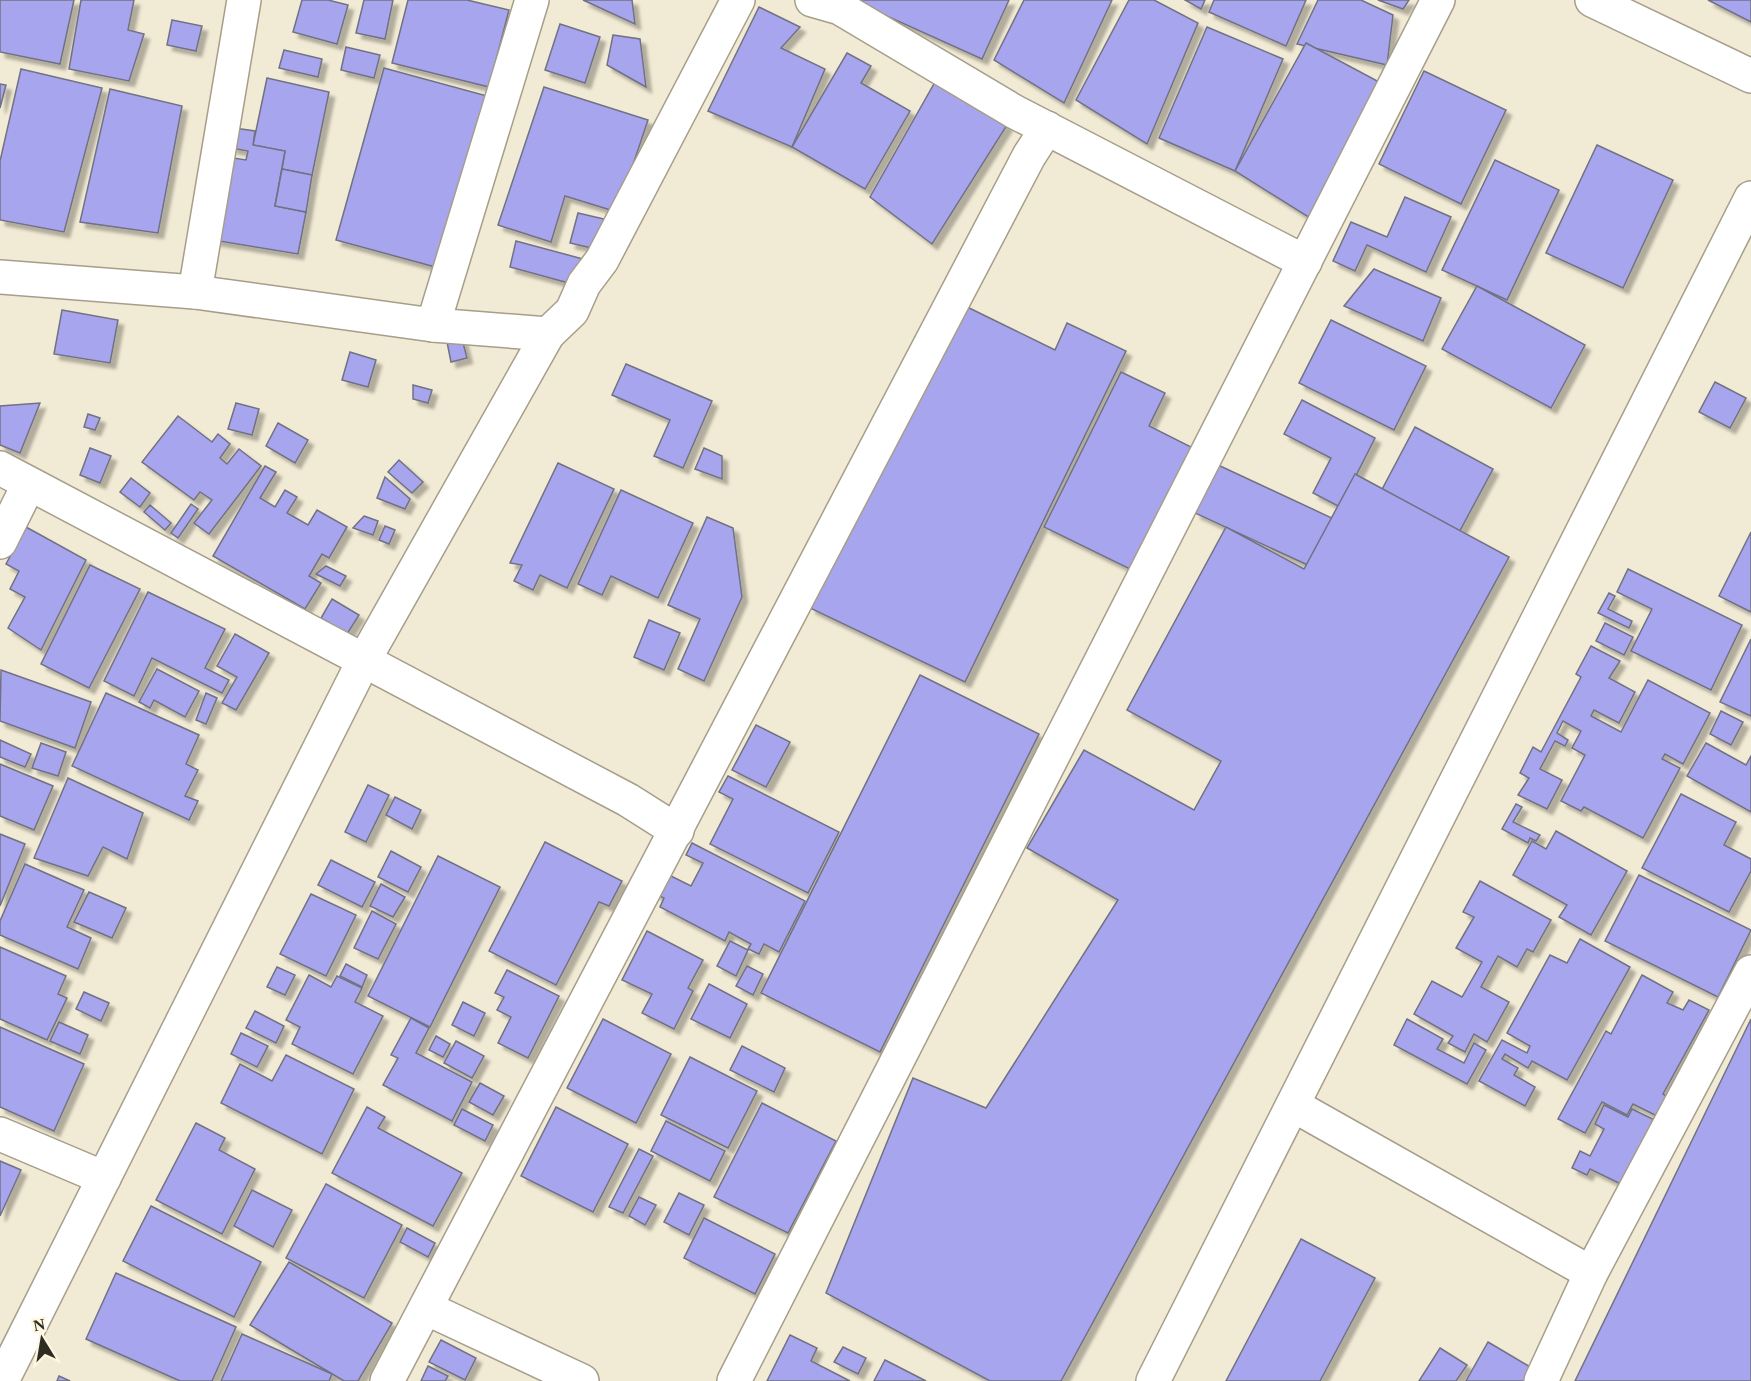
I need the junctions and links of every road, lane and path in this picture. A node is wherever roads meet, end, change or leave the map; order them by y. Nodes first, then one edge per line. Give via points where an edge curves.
1 (244, 0) edge
2 (532, 0) edge
3 (738, 0) edge
4 (1438, 0) edge
5 (1592, 0) edge
6 (832, 3) edge
7 (1751, 76) edge
8 (1047, 128) junction
9 (1751, 198) edge
10 (1305, 262) junction
11 (0, 277) edge
12 (195, 292) junction
13 (433, 325) junction
14 (548, 334) junction
15 (0, 468) edge
16 (29, 484) junction
17 (0, 542) edge
18 (363, 662) junction
19 (677, 831) junction
20 (1751, 972) edge
21 (1293, 1105) junction
22 (0, 1134) edge
23 (104, 1178) junction
24 (1591, 1274) junction
25 (426, 1308) junction
26 (2, 1381) edge
27 (387, 1381) edge
28 (582, 1381) edge
29 (734, 1381) edge
30 (1153, 1381) edge
31 (1541, 1381) edge

1 - 12 street
2 - 13 street
3 - 14 street via 602,260 584,284 572,311
4 - 10 street
5 - 7 street
6 - 8 street
8 - 10 street
8 - 19 street
9 - 21 street
10 - 29 street
11 - 12 street
12 - 13 street
13 - 14 street
14 - 18 street
15 - 16 street
16 - 17 street
16 - 18 street
18 - 19 street via 628,800
18 - 23 street
19 - 25 street
20 - 24 street
21 - 24 street
21 - 30 street
22 - 23 street
23 - 26 street
24 - 31 street
25 - 27 street
25 - 28 street

